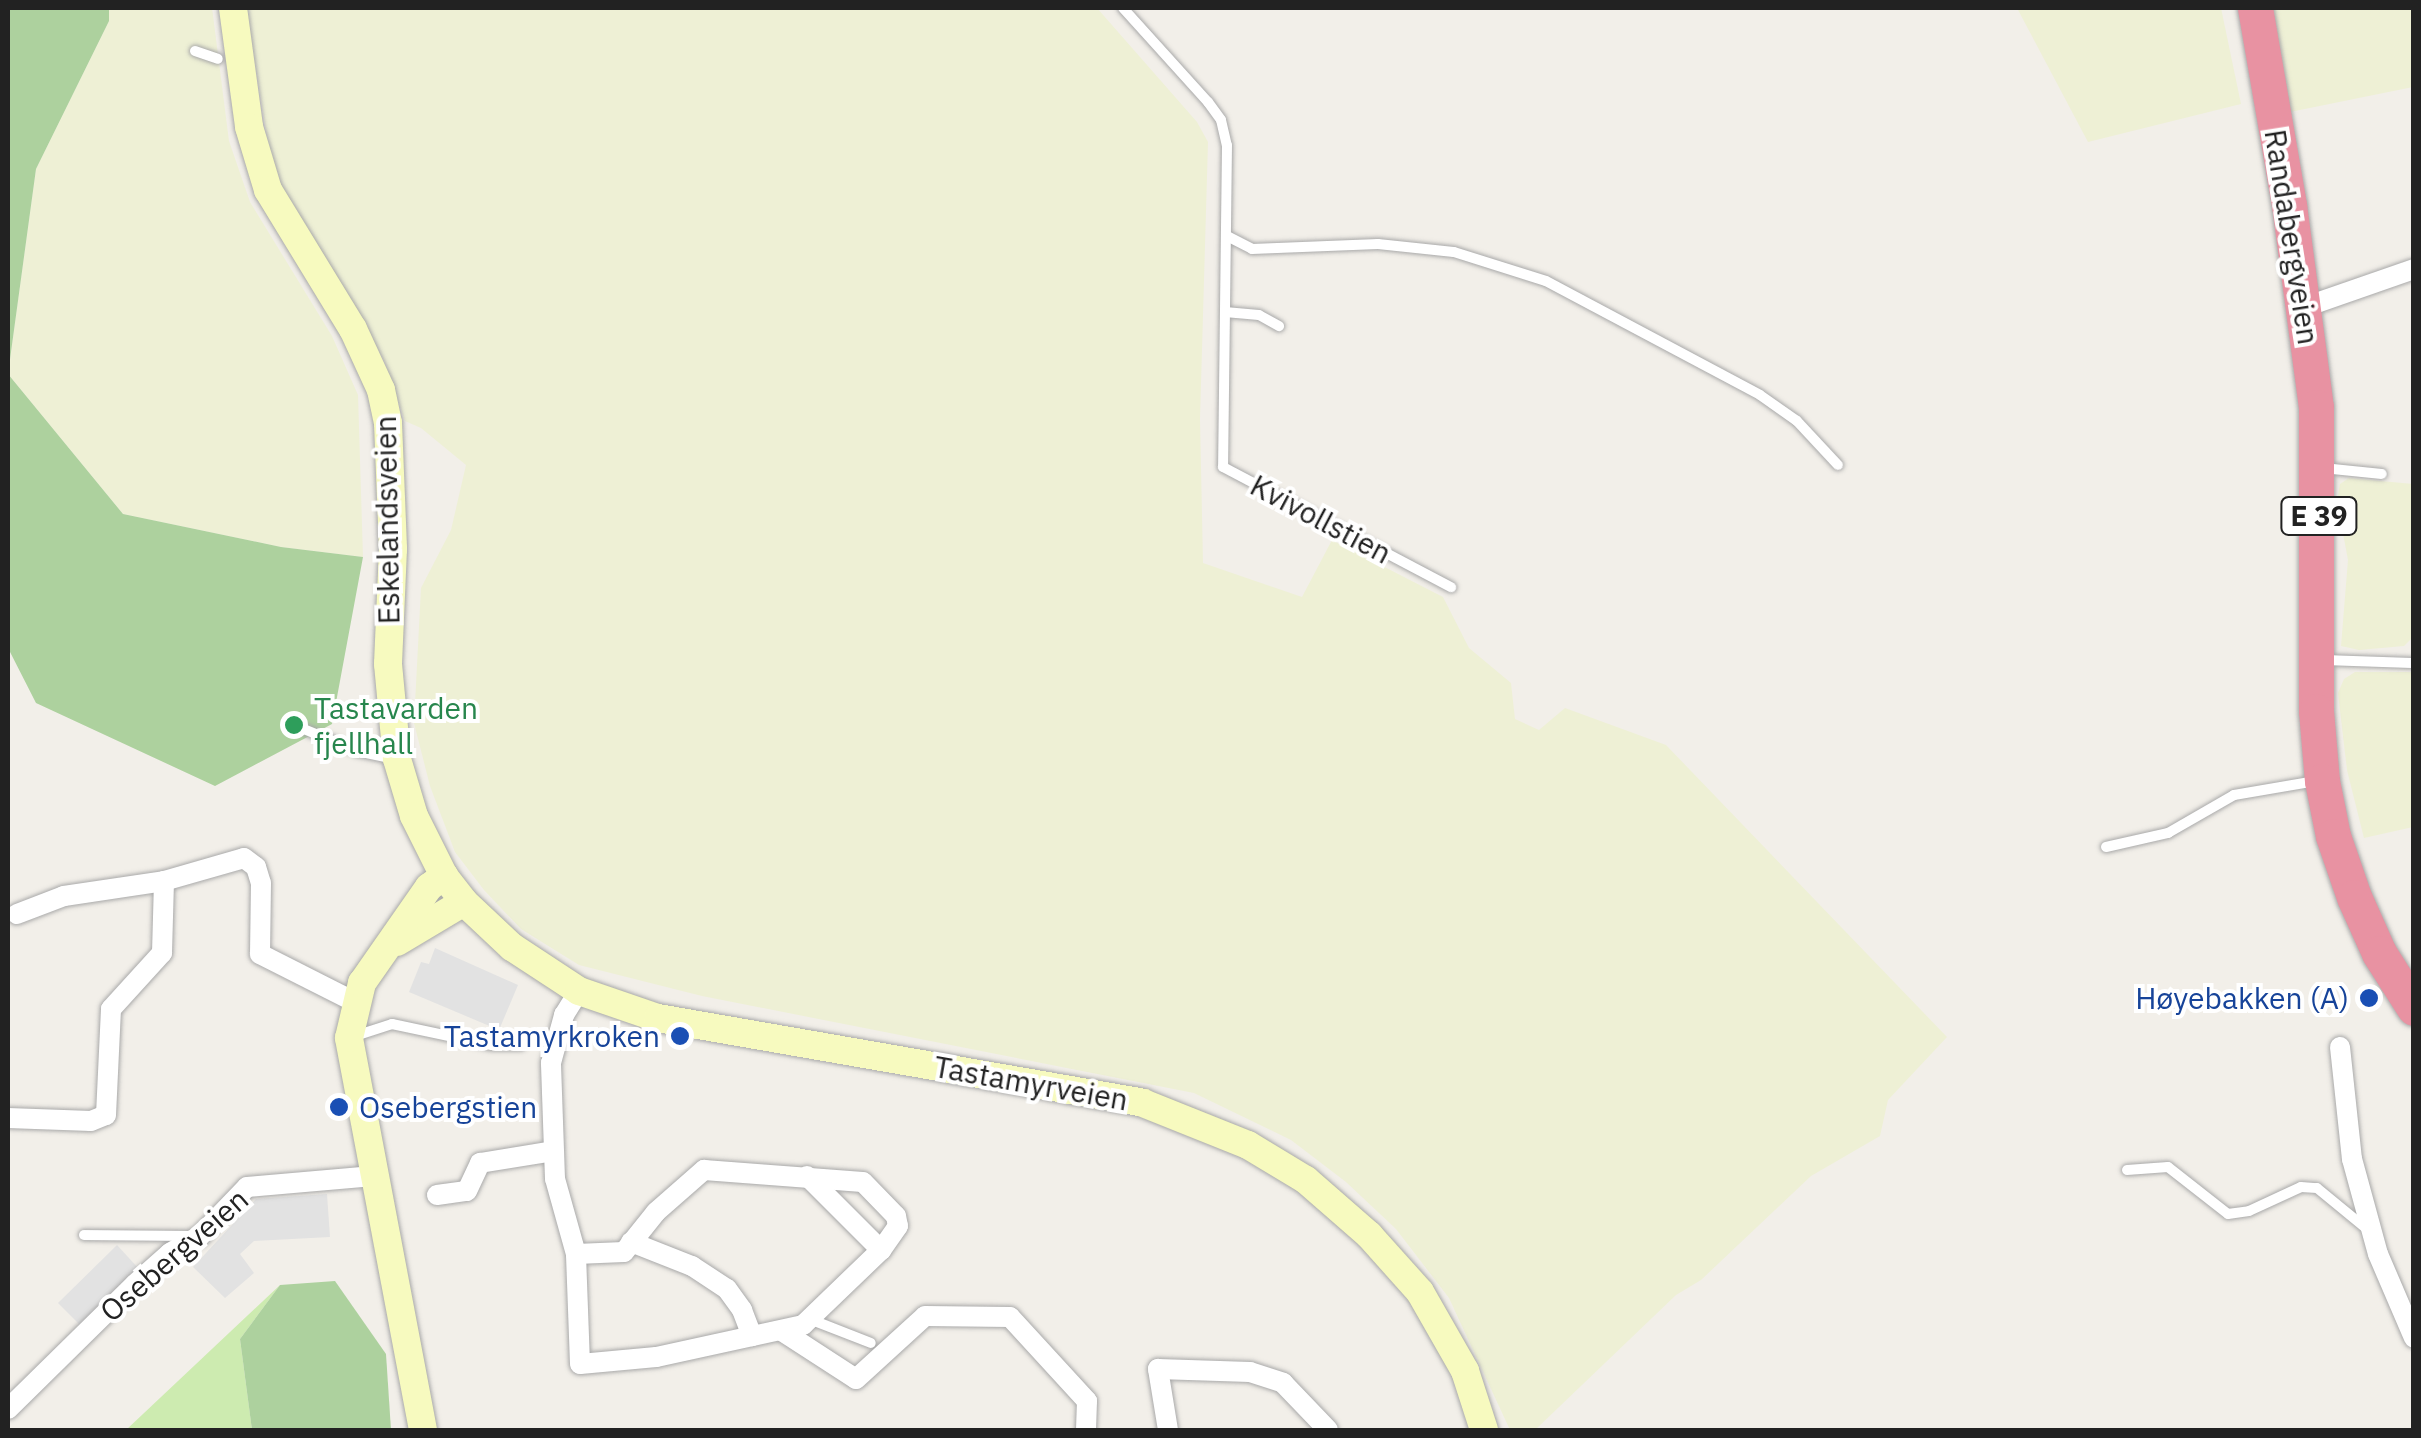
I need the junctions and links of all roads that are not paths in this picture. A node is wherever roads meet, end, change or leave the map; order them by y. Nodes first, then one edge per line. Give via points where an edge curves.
1 (232, 8) edge
2 (1123, 8) edge
3 (2255, 8) edge
4 (195, 51) dead end
5 (218, 58) dead end
6 (1227, 236) junction
7 (2414, 269) edge
8 (2304, 307) junction
9 (1225, 312) junction
10 (1279, 326) dead end
11 (1838, 465) dead end
12 (2318, 468) junction
13 (2382, 474) dead end
14 (1451, 587) dead end
15 (2316, 660) junction
16 (2414, 663) edge
17 (294, 725) dead end
18 (397, 759) junction
19 (2322, 781) junction
20 (2106, 848) dead end
21 (444, 876) junction
22 (164, 881) junction
23 (464, 902) junction
24 (16, 914) dead end
25 (387, 948) junction
26 (579, 991) junction
27 (355, 1002) junction
28 (2414, 1008) edge
29 (349, 1038) junction
30 (522, 1045) dead end
31 (2340, 1046) dead end
32 (8, 1118) edge
33 (553, 1151) junction
34 (2126, 1170) dead end
35 (374, 1176) junction
36 (807, 1176) junction
37 (437, 1194) dead end
38 (2372, 1232) junction
39 (84, 1235) dead end
40 (200, 1236) junction
41 (631, 1242) junction
42 (880, 1250) junction
43 (576, 1254) junction
44 (812, 1320) junction
45 (782, 1330) junction
46 (752, 1336) junction
47 (2414, 1338) edge
48 (870, 1343) dead end
49 (8, 1409) edge
50 (423, 1430) edge
51 (1086, 1430) edge
52 (1168, 1430) edge
53 (1328, 1430) edge
54 (1484, 1430) edge

1 - 18 main road, Eskelandsveien via 249,127 268,190 353,329 382,390 394,549 388,664
2 - 6 lane, Kvivollstien via 1221,120
3 - 8 highway, Randabergveien / E 39
4 - 5 lane
6 - 9 lane, Kvivollstien
6 - 11 lane via 1252,249 1378,244 1454,252 1546,280 1760,395
7 - 8 street
8 - 12 highway, Randabergveien / E 39
9 - 10 lane via 1258,314
9 - 14 lane, Kvivollstien via 1223,467
12 - 13 lane
12 - 15 highway, Randabergveien / E 39
15 - 16 lane
15 - 19 highway, Randabergveien / E 39
17 - 18 lane
18 - 21 main road, Eskelandsveien via 414,816
19 - 20 lane via 2234,795 2178,829
19 - 28 highway, Randabergveien / E 39 via 2349,885 2379,953
21 - 23 main road, Eskelandsveien
21 - 25 main road
22 - 24 street via 64,896
22 - 27 street via 225,860 251,862 261,882 260,954
22 - 32 street via 162,953 112,1009 106,1115 91,1121
23 - 25 main road
23 - 26 main road, Tastamyrveien via 512,946
25 - 27 main road
26 - 33 street via 564,1015 551,1063
26 - 54 main road, Tastamyrveien via 658,1018 1143,1103 1248,1145 1306,1180 1420,1292 1465,1371
27 - 29 main road
29 - 30 lane via 392,1024
29 - 35 main road
31 - 38 street via 2352,1159
33 - 37 street via 480,1163 467,1191
33 - 43 street
34 - 38 lane via 2168,1168 2228,1214 2301,1186 2317,1188
35 - 40 street, Osebergveien via 257,1184
35 - 50 main road
36 - 41 street via 699,1172
36 - 42 street
36 - 42 street via 863,1182 870,1189 898,1222
38 - 47 street
39 - 40 lane
40 - 49 street, Osebergveien via 146,1274
41 - 43 street via 622,1253
41 - 46 street via 692,1266 727,1289
42 - 44 street
43 - 46 street via 580,1364 656,1357
44 - 45 street
44 - 48 lane
45 - 46 street
45 - 51 street via 856,1379 925,1316 1010,1317 1088,1401
52 - 53 street via 1158,1369 1250,1372 1284,1383

